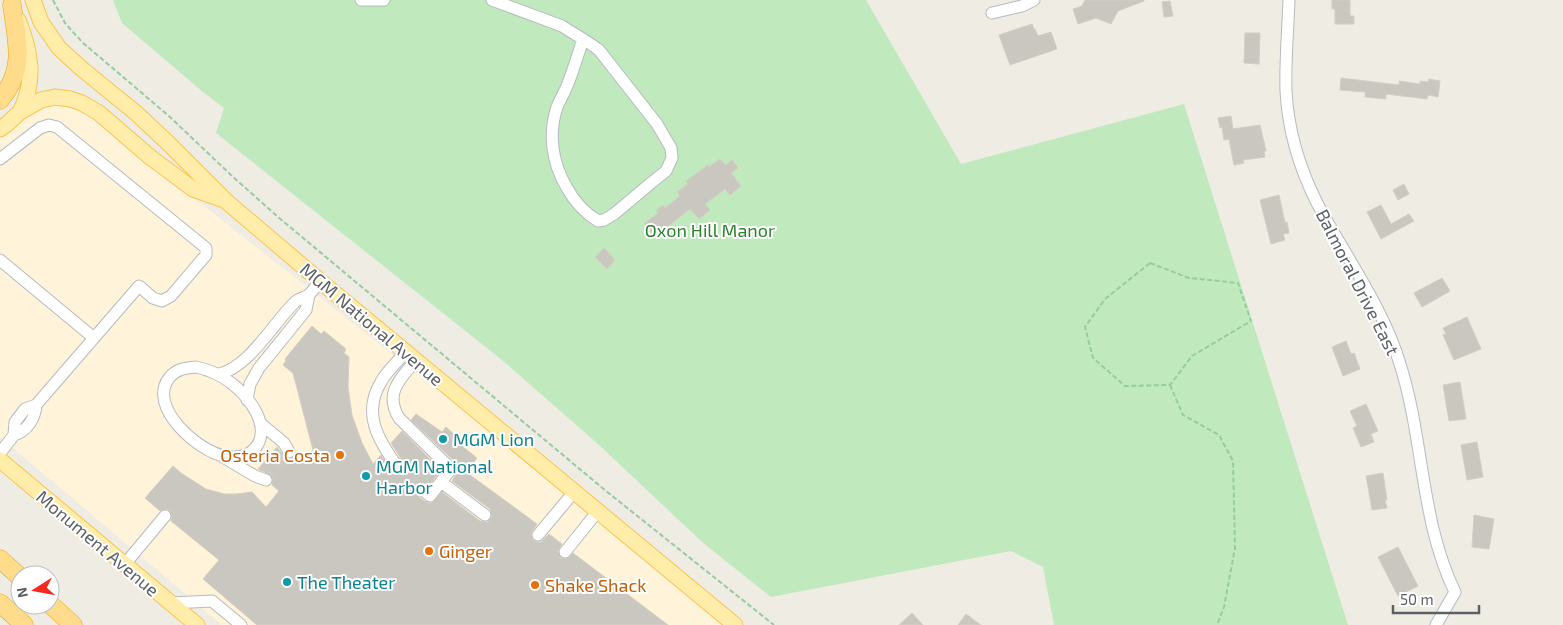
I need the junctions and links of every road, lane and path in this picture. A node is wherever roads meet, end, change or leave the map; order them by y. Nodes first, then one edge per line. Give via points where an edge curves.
1 (33, 0) edge
2 (42, 0) edge
3 (53, 0) edge
4 (361, 0) edge
5 (384, 0) edge
6 (492, 0) edge
7 (1034, 0) edge
8 (1289, 0) edge
9 (11, 3) edge
10 (992, 13) dead end
11 (583, 39) junction
12 (60, 48) junction
13 (0, 100) edge
14 (20, 112) junction
15 (0, 129) edge
16 (0, 159) edge
17 (227, 202) junction
18 (0, 260) edge
19 (320, 281) junction
20 (309, 295) junction
21 (94, 338) junction
22 (411, 356) junction
23 (219, 374) junction
24 (1170, 385) junction
25 (247, 400) junction
26 (260, 423) junction
27 (289, 452) dead end
28 (0, 453) edge
29 (221, 455) junction
30 (0, 460) edge
31 (397, 466) tunnel mouth
32 (266, 480) dead end
33 (441, 482) junction
34 (425, 492) dead end
35 (574, 492) junction
36 (598, 511) junction
37 (485, 515) dead end
38 (165, 516) dead end
39 (538, 535) dead end
40 (565, 552) dead end
41 (0, 559) edge
42 (125, 564) junction
43 (10, 568) edge
44 (0, 603) edge
45 (170, 603) junction
46 (60, 613) edge
47 (24, 625) edge
48 (73, 625) edge
49 (197, 625) edge
50 (241, 625) edge
51 (735, 625) edge
52 (774, 625) edge
53 (1217, 625) edge
54 (1436, 625) edge

1 - 12 main road, MGM National Avenue via 41,22
2 - 12 main road
3 - 52 path via 65,23 82,42 170,117 278,217 606,491
4 - 5 street
6 - 11 street via 562,26
7 - 10 street
8 - 54 street, Balmoral Drive East via 1286,91 1290,122 1317,203 1398,356 1433,531 1455,592
9 - 13 highway via 18,61 16,75
9 - 14 main road via 25,37 31,69 26,100
11 - 11 street via 603,54 656,124 671,148 672,158 666,171 614,214 598,221 587,214 562,180 555,161 552,137 557,107
12 - 17 main road, MGM National Avenue via 136,113
14 - 15 main road
14 - 17 main road via 41,100 55,97 82,103 193,189
16 - 21 street via 40,128 57,127 206,248 206,256 171,296 162,301 139,286
17 - 19 main road, MGM National Avenue
18 - 21 street
19 - 20 street
19 - 22 main road, MGM National Avenue
20 - 23 street via 296,301 246,359
20 - 25 street via 306,310 259,368 250,384
21 - 28 street via 36,405 25,410 15,422 14,435
22 - 31 street via 381,380 372,400 378,436
22 - 33 street via 395,388 394,410 451,469
22 - 35 main road, MGM National Avenue
23 - 25 street
23 - 29 street via 204,369 181,369 169,378 164,395 168,410 185,434
24 - 24 path via 1125,386 1093,358 1085,327 1105,299 1150,263 1189,278 1238,283 1251,321 1192,356
24 - 53 path via 1183,415 1219,435 1233,461 1235,548 1224,607
25 - 26 street
26 - 27 street via 284,443
26 - 29 street via 260,438 255,449 241,456
29 - 32 street
30 - 42 main road, Monument Avenue
33 - 34 street via 430,496
33 - 37 street
35 - 36 main road, MGM National Avenue
35 - 39 street
36 - 40 street
36 - 51 main road, MGM National Avenue
38 - 42 street
41 - 43 highway
42 - 45 main road, Monument Avenue
44 - 47 highway
45 - 49 main road, Monument Avenue
45 - 50 street via 212,601
46 - 48 highway

